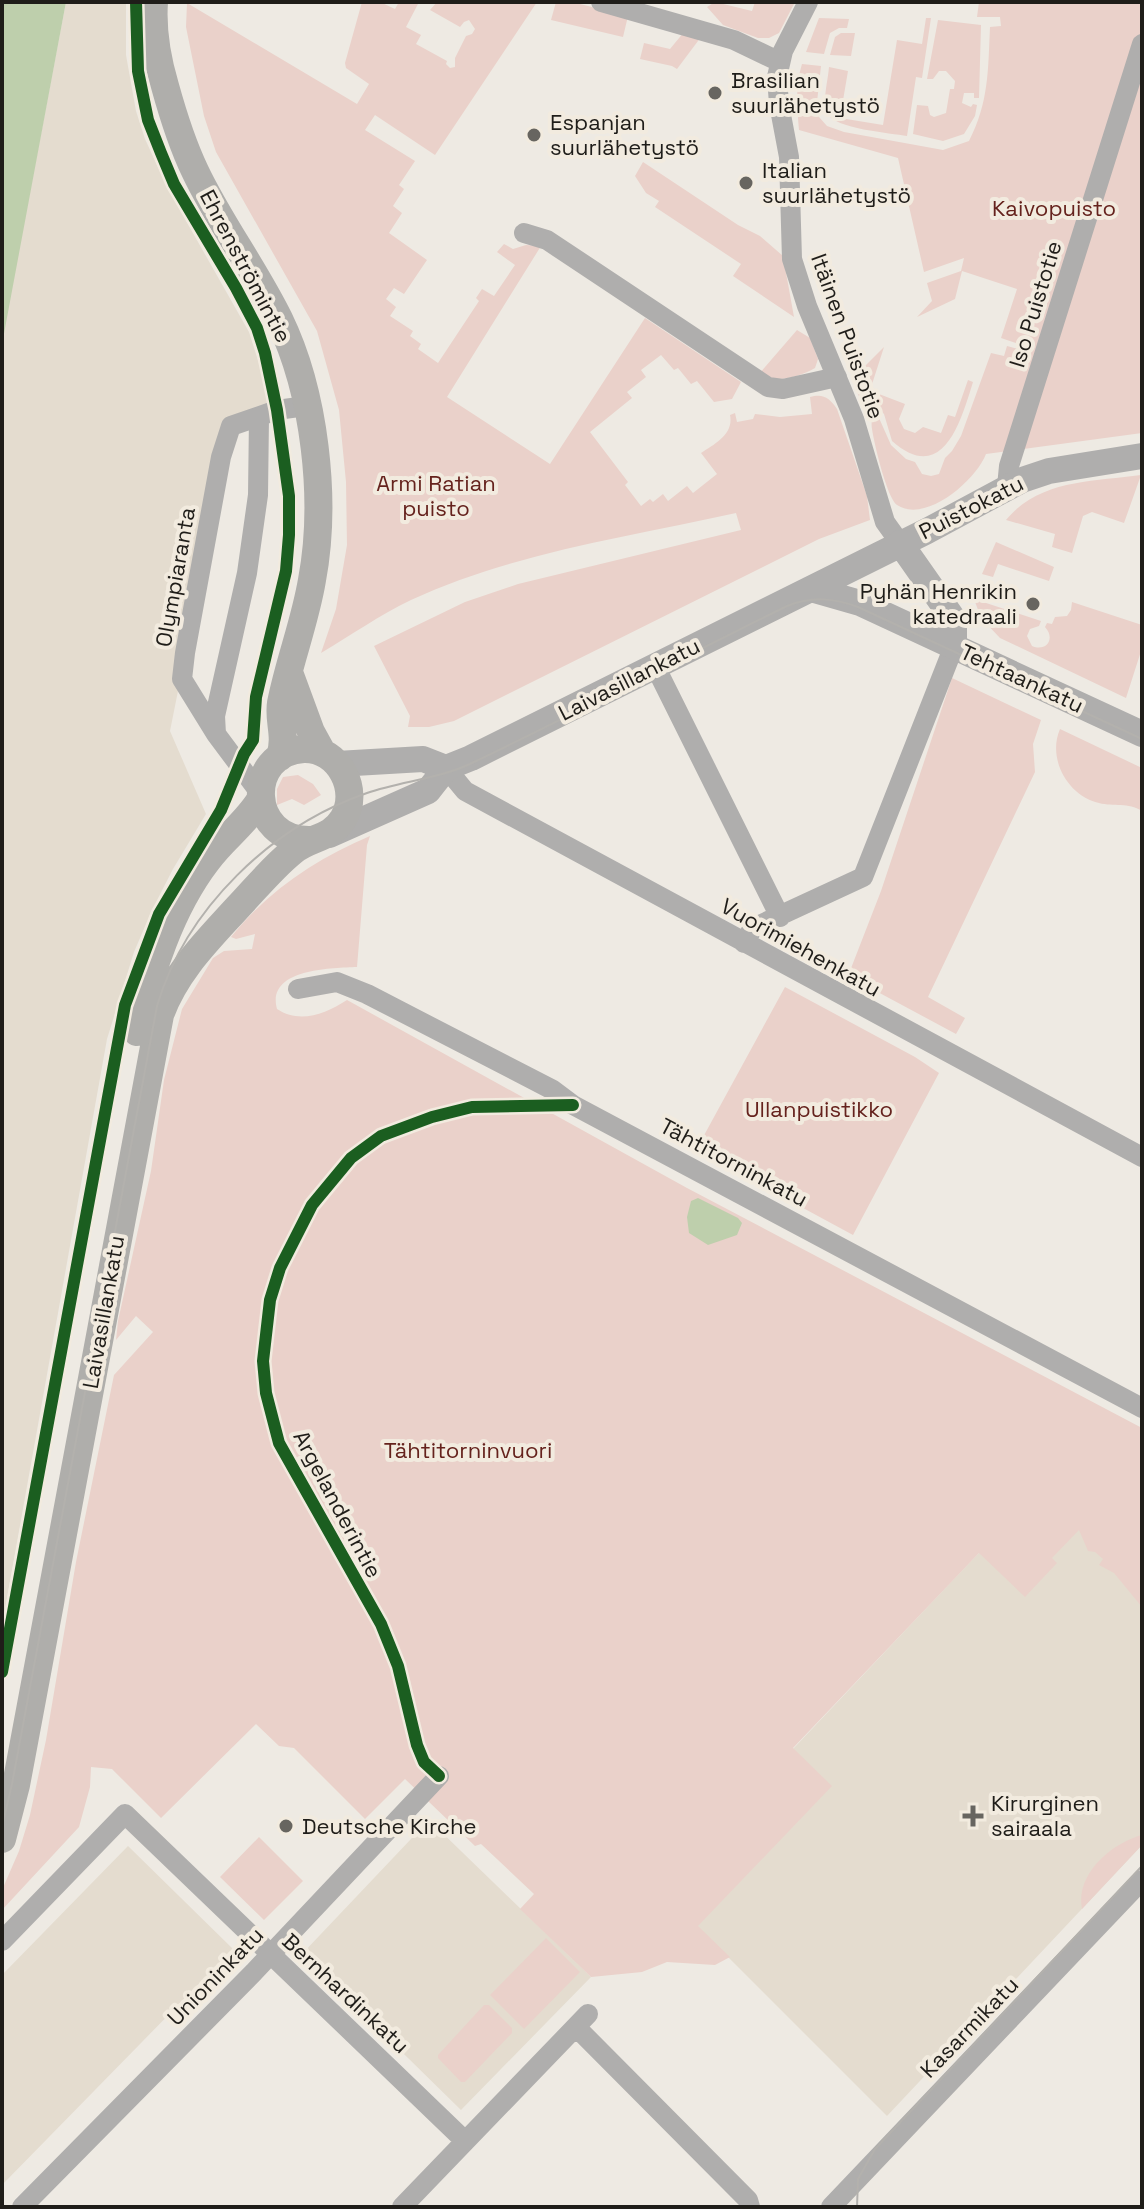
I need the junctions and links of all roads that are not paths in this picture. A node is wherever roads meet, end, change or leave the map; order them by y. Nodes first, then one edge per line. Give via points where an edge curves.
1 (154, 2) edge
2 (601, 2) edge
3 (806, 5) edge
4 (1142, 44) edge
5 (780, 62) junction
6 (524, 233) dead end
7 (837, 377) junction
8 (306, 406) junction
9 (259, 417) junction
10 (1142, 456) edge
11 (1007, 487) junction
12 (900, 543) junction
13 (811, 589) junction
14 (954, 646) junction
15 (655, 666) junction
16 (290, 675) junction
17 (216, 734) junction
18 (1142, 734) edge
19 (280, 757) junction
20 (330, 758) junction
21 (446, 768) junction
22 (260, 797) junction
23 (320, 838) junction
24 (780, 917) junction
25 (744, 943) junction
26 (298, 989) dead end
27 (1142, 1157) edge
28 (1142, 1408) edge
29 (2, 1756) edge
30 (439, 1776) dead end
31 (2, 1839) edge
32 (1142, 1880) edge
33 (2, 1941) edge
34 (270, 1954) junction
35 (465, 2141) junction
36 (836, 2205) edge
37 (22, 2207) edge
38 (402, 2207) edge
39 (750, 2207) edge

1 - 8 main road, Ehrenströmintie via 157,49 174,120 196,172 280,321
2 - 5 street via 725,37
3 - 5 street, Itäinen Puistotie
4 - 11 street, Iso Puistotie via 1009,466
5 - 7 street, Itäinen Puistotie via 792,259
6 - 7 street via 547,240 768,387 783,389
7 - 12 street, Itäinen Puistotie via 885,522
8 - 9 street, Olympiaranta
8 - 16 main road, Ehrenströmintie via 319,484 319,538
9 - 17 street via 258,495 250,557 215,716
9 - 17 street, Olympiaranta via 231,426 221,457 185,653 182,679
10 - 11 street, Puistokatu via 1049,471
11 - 12 street, Puistokatu
12 - 13 street, Puistokatu
12 - 14 street via 954,620
13 - 14 street, Tehtaankatu via 860,603
13 - 15 street, Laivasillankatu
14 - 18 street, Tehtaankatu
14 - 24 street via 863,877
15 - 21 street, Laivasillankatu
15 - 24 street
16 - 19 main road, Ehrenströmintie via 280,706
16 - 20 main road via 311,732
17 - 22 street, Olympiaranta
19 - 20 main road via 297,750
19 - 22 main road, Laivasillankatu via 268,769
20 - 21 street via 423,759
20 - 23 main road, Laivasillankatu via 348,781 351,799 345,816
21 - 23 street, Laivasillankatu via 428,791
21 - 25 street, Vuorimiehenkatu via 465,791
22 - 23 main road via 265,816 277,830 293,839
22 - 29 main road, Laivasillankatu via 190,886 146,995
23 - 31 main road, Laivasillankatu via 299,846 274,867 203,946 175,983 160,1015
24 - 25 street via 753,928
25 - 27 street, Vuorimiehenkatu
26 - 28 street, Tähtitorninkatu via 337,982 367,994
30 - 34 street, Unioninkatu
32 - 36 street, Kasarmikatu
33 - 34 street, Bernhardinkatu via 125,1814
34 - 35 street, Bernhardinkatu
34 - 37 street, Unioninkatu
35 - 38 street
35 - 39 street via 582,2021 639,2091

